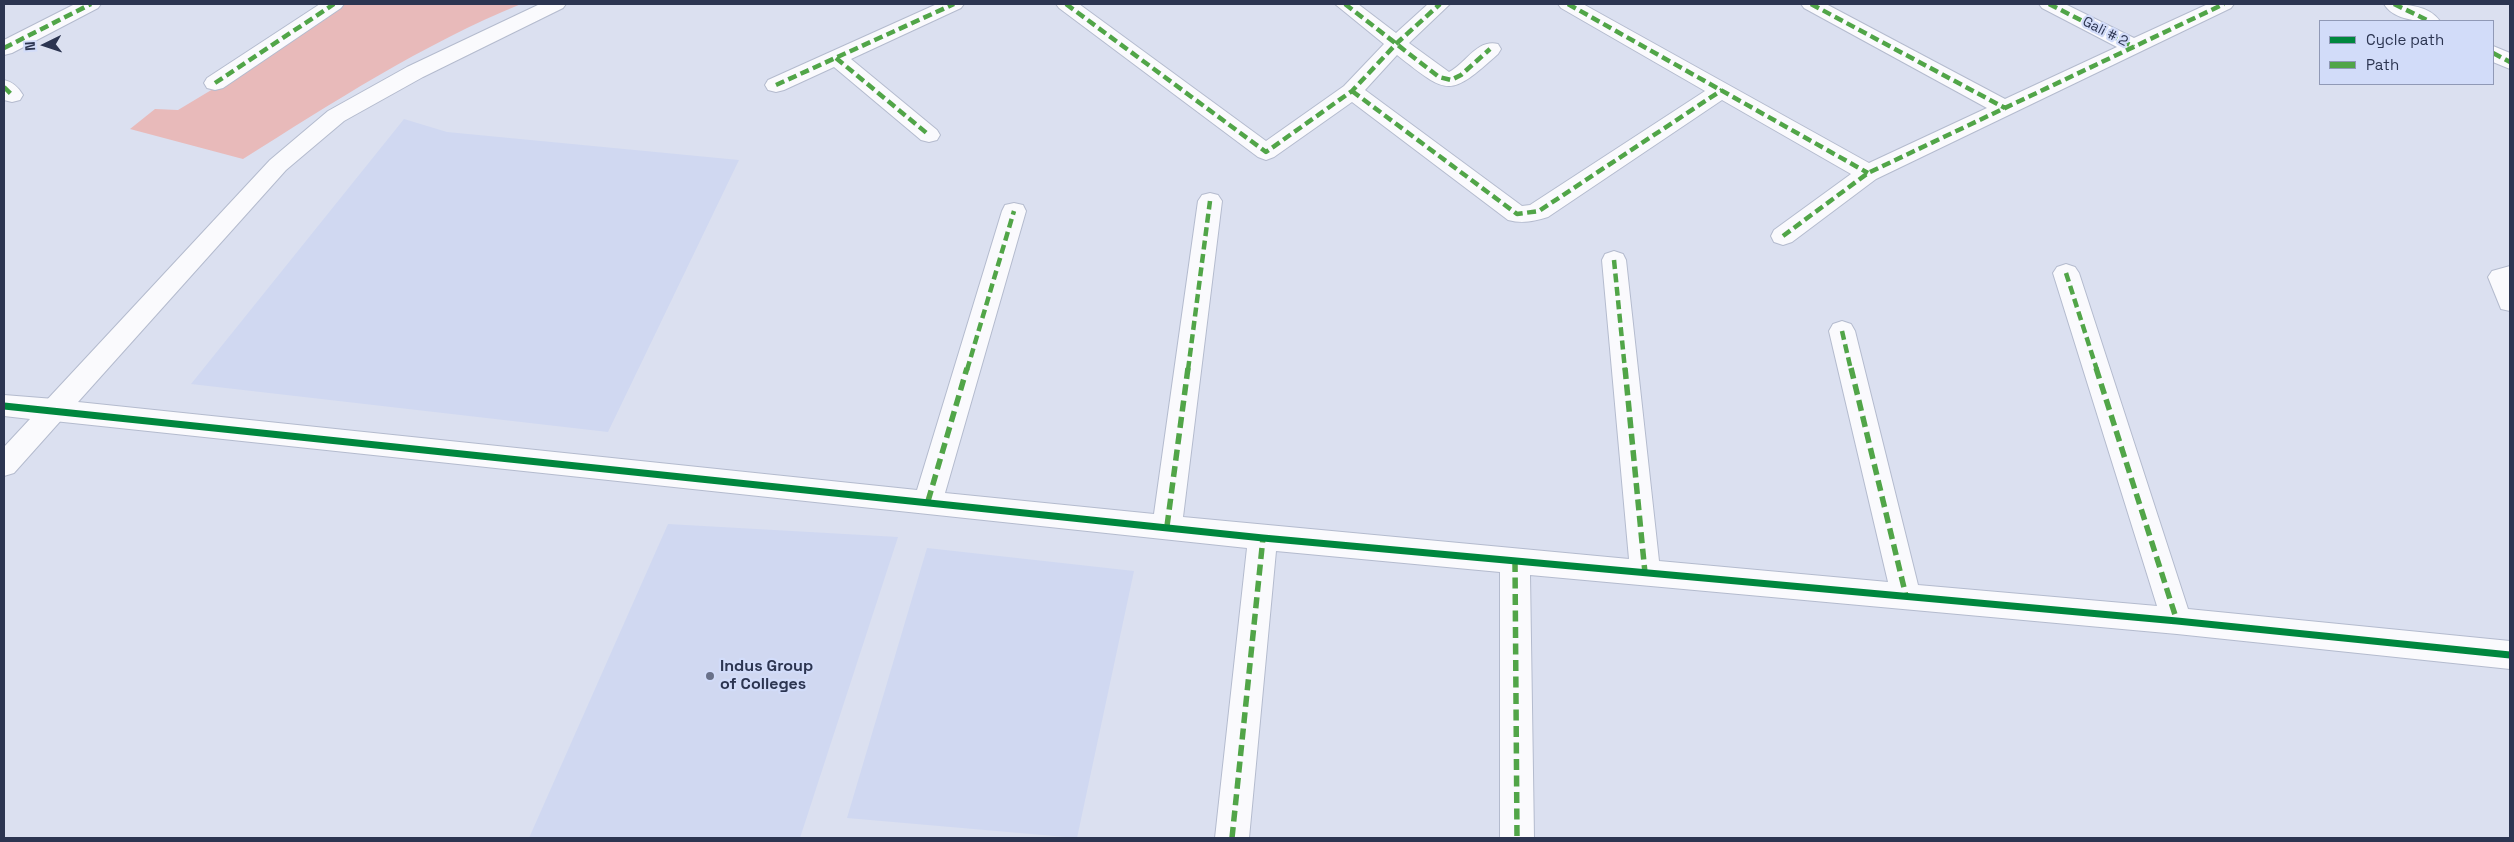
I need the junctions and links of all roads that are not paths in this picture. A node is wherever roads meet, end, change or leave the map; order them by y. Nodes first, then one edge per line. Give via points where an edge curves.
1 (91, 4) edge
2 (334, 4) edge
3 (556, 4) edge
4 (954, 4) edge
5 (1066, 4) edge
6 (1345, 4) edge
7 (1440, 4) edge
8 (1568, 4) edge
9 (1811, 4) edge
10 (2049, 4) edge
11 (2224, 4) edge
12 (2394, 4) edge
13 (2427, 20) edge
14 (1397, 43) junction
15 (2134, 47) junction
16 (4, 48) edge
17 (1490, 49) dead end
18 (2494, 54) edge
19 (836, 58) junction
20 (2510, 62) edge
21 (215, 82) dead end
22 (776, 85) dead end
23 (1722, 90) junction
24 (1352, 91) junction
25 (2005, 108) junction
26 (929, 135) dead end
27 (1868, 173) junction
28 (1210, 201) dead end
29 (1014, 211) dead end
30 (1783, 236) dead end
31 (1614, 260) dead end
32 (2066, 273) dead end
33 (2510, 275) edge
34 (2510, 302) edge
35 (1842, 331) dead end
36 (4, 406) edge
37 (54, 410) junction
38 (4, 466) edge
39 (928, 501) junction
40 (1167, 526) junction
41 (1263, 538) junction
42 (1515, 561) junction
43 (1645, 573) junction
44 (1906, 596) junction
45 (2177, 621) junction
46 (2510, 655) edge
47 (1232, 838) edge
48 (1517, 838) edge

1 - 16 street
2 - 21 street
3 - 37 street via 414,72 336,116 278,165
4 - 19 street
5 - 24 street via 1266,152
6 - 14 street
7 - 14 street
8 - 23 street
9 - 25 street
10 - 15 street, Gali # 2
11 - 15 street
12 - 13 street
14 - 17 street via 1439,77 1451,80
14 - 24 street
15 - 25 street
18 - 20 street
19 - 22 street
19 - 26 street
23 - 24 street via 1540,211 1529,214 1517,214
23 - 27 street
25 - 27 street
27 - 30 street
28 - 40 street
29 - 39 street
31 - 43 street
32 - 45 street
33 - 34 street via 2501,277
35 - 44 street
36 - 37 street
37 - 38 street
37 - 39 street
39 - 40 street
40 - 41 street
41 - 42 street
41 - 47 street
42 - 43 street
42 - 48 street
43 - 44 street
44 - 45 street
45 - 46 street

